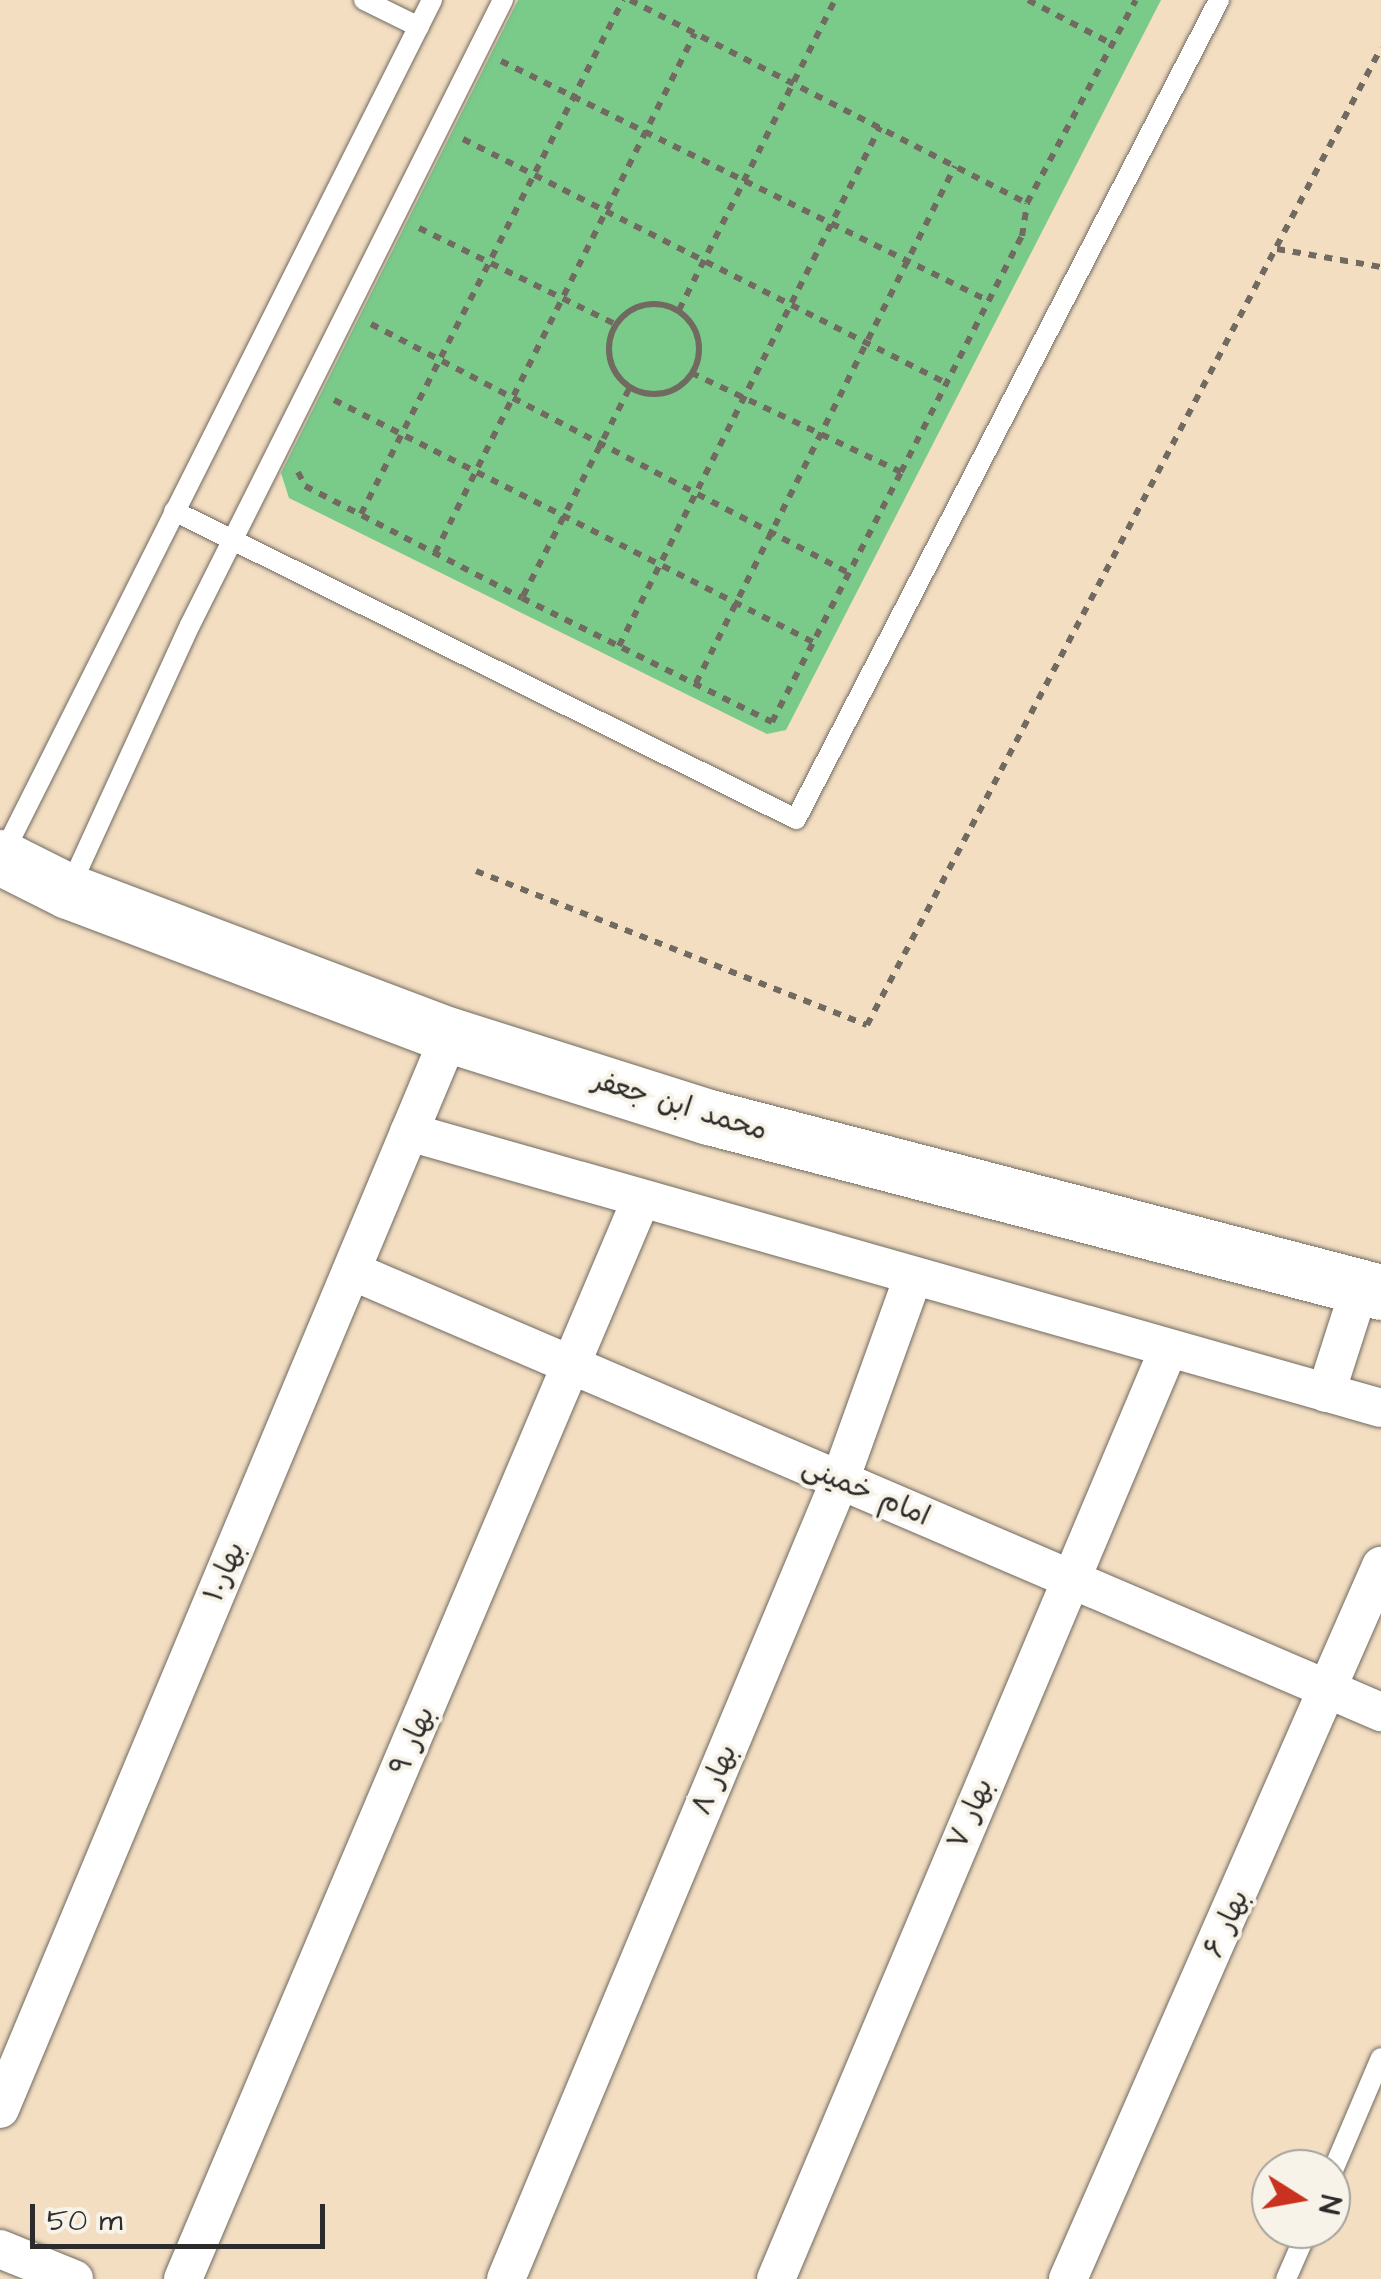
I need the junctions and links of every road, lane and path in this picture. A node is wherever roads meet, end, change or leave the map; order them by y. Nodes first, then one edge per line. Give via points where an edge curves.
1 (364, 0) edge
2 (432, 0) edge
3 (503, 0) edge
4 (626, 0) edge
5 (836, 0) edge
6 (1028, 0) edge
7 (1136, 0) edge
8 (1219, 0) edge
9 (418, 28) junction
10 (695, 33) junction
11 (1112, 44) junction
12 (1381, 48) edge
13 (497, 59) dead end
14 (793, 83) junction
15 (574, 96) junction
16 (880, 127) junction
17 (645, 132) junction
18 (458, 136) dead end
19 (955, 166) junction
20 (534, 174) junction
21 (744, 181) junction
22 (1028, 203) junction
23 (606, 211) junction
24 (832, 223) junction
25 (403, 240) dead end
26 (1277, 249) junction
27 (704, 260) junction
28 (908, 261) junction
29 (489, 262) junction
30 (1381, 267) edge
31 (562, 298) junction
32 (989, 301) junction
33 (791, 304) junction
34 (680, 310) junction
35 (362, 320) dead end
36 (615, 324) junction
37 (867, 343) junction
38 (440, 360) junction
39 (694, 374) junction
40 (946, 384) junction
41 (630, 389) junction
42 (324, 395) dead end
43 (512, 398) junction
44 (744, 398) junction
45 (402, 434) junction
46 (821, 434) junction
47 (602, 444) junction
48 (291, 460) dead end
49 (476, 472) junction
50 (901, 472) junction
51 (696, 494) junction
52 (174, 511) junction
53 (361, 514) junction
54 (564, 516) junction
55 (772, 532) junction
56 (234, 540) junction
57 (434, 553) junction
58 (660, 565) junction
59 (849, 573) junction
60 (522, 598) junction
61 (736, 604) junction
62 (813, 642) junction
63 (619, 646) junction
64 (696, 684) junction
65 (1, 858) edge
66 (476, 871) dead end
67 (68, 891) junction
68 (450, 1036) junction
69 (410, 1132) junction
70 (640, 1202) junction
71 (352, 1271) junction
72 (913, 1277) junction
73 (1371, 1289) edge
74 (1168, 1350) junction
75 (574, 1366) junction
76 (1326, 1393) junction
77 (1381, 1408) edge
78 (840, 1480) junction
79 (1381, 1566) edge
80 (1070, 1579) junction
81 (1331, 1690) junction
82 (1381, 1712) edge
83 (1381, 2058) edge
84 (0, 2110) edge
85 (1342, 2149) edge
86 (0, 2249) edge
87 (1299, 2249) edge
88 (74, 2279) edge
89 (184, 2279) edge
90 (506, 2279) edge
91 (776, 2279) edge
92 (1068, 2279) edge
93 (1286, 2279) edge

1 - 9 lane
2 - 9 lane
3 - 56 lane
4 - 10 path
4 - 15 path
5 - 14 path
6 - 11 path
7 - 11 path
8 - 56 lane via 796,819
9 - 52 lane
10 - 14 path
10 - 17 path
11 - 22 path
12 - 26 path
13 - 15 path
14 - 16 path
14 - 21 path
15 - 17 path
15 - 20 path
16 - 19 path
16 - 24 path
17 - 21 path
17 - 23 path
18 - 20 path
19 - 22 path
19 - 28 path
20 - 23 path
20 - 29 path
21 - 24 path
21 - 27 path
22 - 32 path via 1022,236
23 - 27 path
23 - 31 path
24 - 28 path
24 - 33 path
25 - 29 path via 411,224
26 - 30 path
26 - 66 path via 867,1025
27 - 33 path
27 - 34 path
28 - 32 path
28 - 37 path
29 - 31 path
29 - 38 path
31 - 36 path
31 - 43 path
32 - 40 path
33 - 37 path
33 - 44 path
34 - 36 path via 657,303 633,308
34 - 39 path via 696,328 701,351
35 - 38 path
36 - 41 path via 611,359
37 - 40 path
37 - 46 path
38 - 43 path
38 - 45 path
39 - 41 path via 676,390 653,396
39 - 44 path
40 - 50 path
41 - 47 path
42 - 45 path
43 - 47 path
43 - 49 path
44 - 46 path
44 - 51 path
45 - 49 path
45 - 53 path
46 - 50 path
46 - 55 path
47 - 51 path
47 - 54 path
48 - 53 path via 305,486
49 - 54 path
49 - 57 path
50 - 59 path
51 - 55 path
51 - 58 path
52 - 56 lane
52 - 65 lane
53 - 57 path
54 - 58 path
54 - 60 path
55 - 59 path
55 - 61 path
56 - 67 lane
57 - 60 path
58 - 61 path
58 - 63 path
59 - 62 path
60 - 63 path
61 - 62 path
61 - 64 path
62 - 64 path via 772,722
63 - 64 path
65 - 67 main road, محمد ابن جعفر
67 - 68 main road, محمد ابن جعفر
68 - 69 street, بهار۱۰
68 - 73 main road, محمد ابن جعفر via 709,1117
69 - 70 street
69 - 71 street, بهار۱۰
70 - 72 street
70 - 75 street, بهار ۹
71 - 75 street, امام خمینی
71 - 84 street, بهار۱۰
72 - 74 street
72 - 78 street, بهار ۸
73 - 76 street
74 - 76 street
74 - 80 street, بهار ۷
75 - 78 street, امام خمینی
75 - 89 street, بهار ۹
76 - 77 street
78 - 80 street, امام خمینی
78 - 90 street, بهار ۸
79 - 81 street, بهار ۶
80 - 81 street, امام خمینی
80 - 91 street, بهار ۷
81 - 82 street, امام خمینی
81 - 92 street, بهار ۶
83 - 85 lane
86 - 88 street
87 - 93 lane

